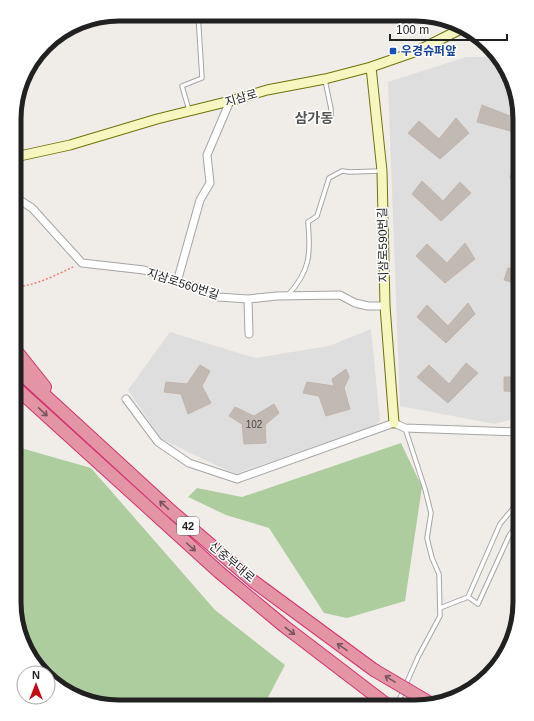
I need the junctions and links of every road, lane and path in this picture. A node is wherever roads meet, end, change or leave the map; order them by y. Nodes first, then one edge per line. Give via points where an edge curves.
1 (198, 21) edge
2 (457, 31) edge
3 (371, 67) junction
4 (325, 79) junction
5 (230, 101) junction
6 (190, 111) junction
7 (331, 118) dead end
8 (21, 157) edge
9 (382, 171) junction
10 (21, 201) edge
11 (82, 263) junction
12 (177, 282) junction
13 (21, 287) edge
14 (288, 296) junction
15 (248, 299) junction
16 (385, 306) junction
17 (249, 334) dead end
18 (21, 357) edge
19 (21, 373) edge
20 (21, 392) edge
21 (126, 399) dead end
22 (67, 415) junction
23 (394, 423) junction
24 (405, 428) junction
25 (513, 432) edge
26 (513, 508) edge
27 (513, 529) edge
28 (468, 597) junction
29 (440, 608) junction
30 (381, 700) edge
31 (399, 700) edge
32 (423, 700) edge

1 - 6 lane via 202,78 182,86
2 - 3 street, 지삼로 via 417,50
3 - 4 street, 지삼로
3 - 9 street, 지삼로590번길
4 - 5 street, 지삼로 via 267,90
4 - 7 lane
5 - 6 street, 지삼로
5 - 12 street via 207,155 210,184 200,200
6 - 8 street, 지삼로
9 - 14 lane via 342,171 329,178 317,216 308,222 310,244 307,266 298,284
9 - 16 street, 지삼로590번길
10 - 11 street via 32,208
11 - 12 street, 지삼로560번길 via 144,270
11 - 13 path
12 - 15 street, 지삼로560번길 via 200,288 218,297
14 - 15 street, 지삼로560번길
14 - 16 street, 지삼로560번길 via 340,295 355,303
15 - 17 street
16 - 23 street, 지삼로590번길
18 - 22 highway
19 - 22 highway, 신중부대로 / 42
20 -> 30 highway, 신중부대로 / 42 via 219,572
21 - 23 street via 158,442 189,463 237,479
32 -> 22 highway, 신중부대로 / 42, bridge via 374,670 254,581 170,510
23 - 24 street
24 - 25 street
24 - 29 lane via 431,513 427,538 439,574
26 - 28 lane via 500,524
27 - 28 lane via 478,604
28 - 29 lane
29 - 31 lane via 440,616

